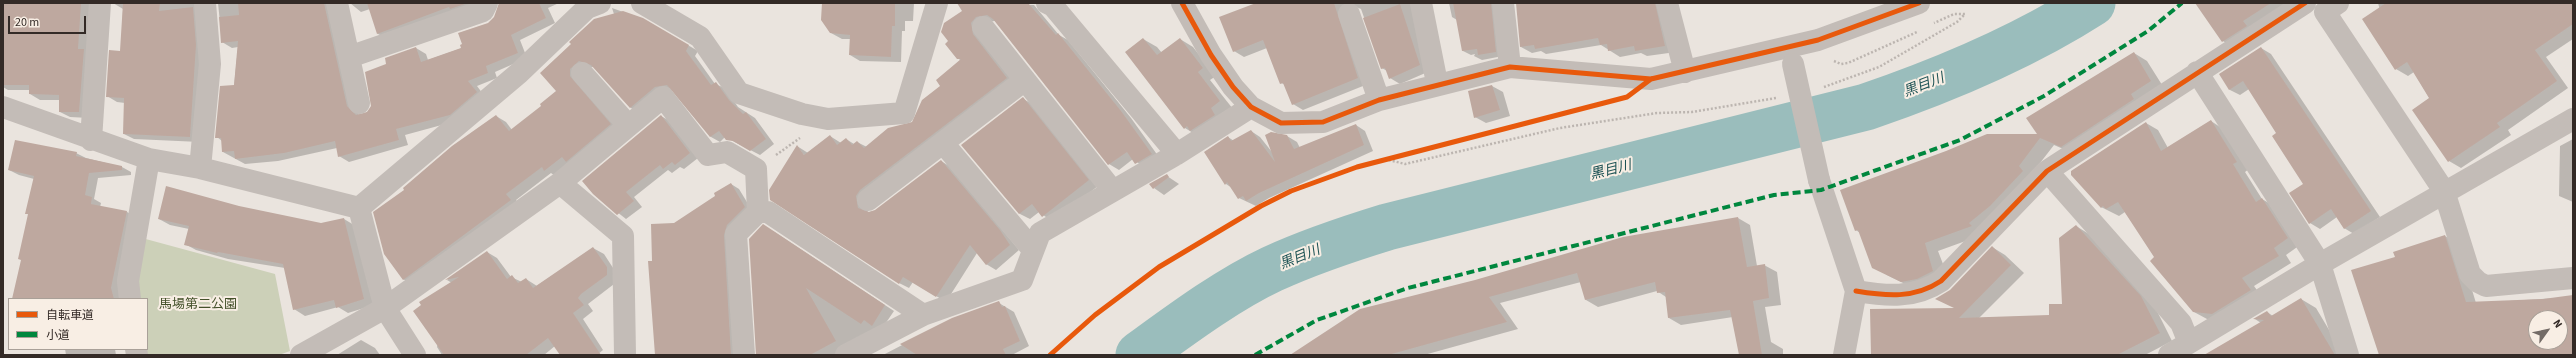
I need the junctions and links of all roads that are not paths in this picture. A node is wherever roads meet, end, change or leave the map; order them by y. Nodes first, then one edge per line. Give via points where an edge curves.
1 (100, 3) edge
2 (205, 3) edge
3 (337, 3) edge
4 (487, 3) edge
5 (642, 3) edge
6 (937, 3) edge
7 (1047, 3) edge
8 (1182, 3) edge
9 (1421, 3) edge
10 (1503, 3) edge
11 (1667, 3) edge
12 (1919, 3) edge
13 (2305, 3) edge
14 (591, 5) edge
15 (2326, 6) edge
16 (1349, 14) dead end
17 (983, 27) dead end
18 (1791, 56) junction
19 (349, 57) junction
20 (1510, 67) junction
21 (1686, 72) junction
22 (2197, 72) junction
23 (582, 73) dead end
24 (1025, 80) junction
25 (1437, 83) junction
26 (1379, 100) junction
27 (359, 103) dead end
28 (3, 107) edge
29 (1251, 107) junction
30 (2573, 120) edge
31 (628, 125) junction
32 (91, 140) junction
33 (943, 143) junction
34 (1177, 154) junction
35 (149, 159) junction
36 (200, 168) junction
37 (2047, 171) junction
38 (560, 183) junction
39 (1113, 191) junction
40 (2444, 192) junction
41 (868, 200) dead end
42 (359, 208) junction
43 (758, 212) junction
44 (1033, 250) junction
45 (2320, 264) junction
46 (2573, 278) edge
47 (1856, 291) junction
48 (130, 298) edge
49 (385, 308) junction
50 (923, 315) junction
51 (2189, 343) junction
52 (301, 355) edge
53 (414, 355) edge
54 (625, 355) edge
55 (744, 355) edge
56 (846, 355) edge
57 (1844, 355) edge
58 (2169, 355) edge
59 (2348, 355) edge

1 - 32 street
2 - 36 street via 210,64
3 - 19 street
4 - 19 street via 483,11
5 - 6 street via 700,37 739,93 802,114 828,119 904,113
7 - 34 street via 1053,6
8 - 29 street via 1211,55 1233,88
9 - 25 street
10 - 20 street
11 - 21 street
12 - 18 street via 1818,40
13 - 22 street
14 - 42 street via 519,73
15 - 40 street
16 - 26 street
17 - 24 street
18 - 21 street
18 - 47 street, bridge via 1820,185
19 - 27 street
20 - 21 street via 1651,79
20 - 25 street
22 - 37 street
22 - 45 street
23 - 31 street
24 - 33 street
24 - 39 street
25 - 26 street
26 - 29 street via 1323,122 1281,123
28 - 32 street
29 - 34 street
30 - 40 street
31 - 38 street
31 - 43 street via 663,97 708,155 726,152 756,170
32 - 35 street
33 - 41 street
33 - 44 street
34 - 39 street
35 - 36 street
35 - 48 street via 128,281
36 - 42 street
37 - 47 street via 1941,281 1926,290 1887,296
37 - 51 street via 2181,323
38 - 49 street
38 - 54 street via 623,236
39 - 44 street via 1040,233
40 - 45 street
40 - 46 street via 2470,274 2478,282 2486,286
42 - 49 street
43 - 50 street via 768,212
43 - 55 street via 736,234
44 - 50 street via 1022,280
45 - 51 street
45 - 59 street
47 - 57 street
49 - 52 street
49 - 53 street
50 - 56 street
51 - 58 street

